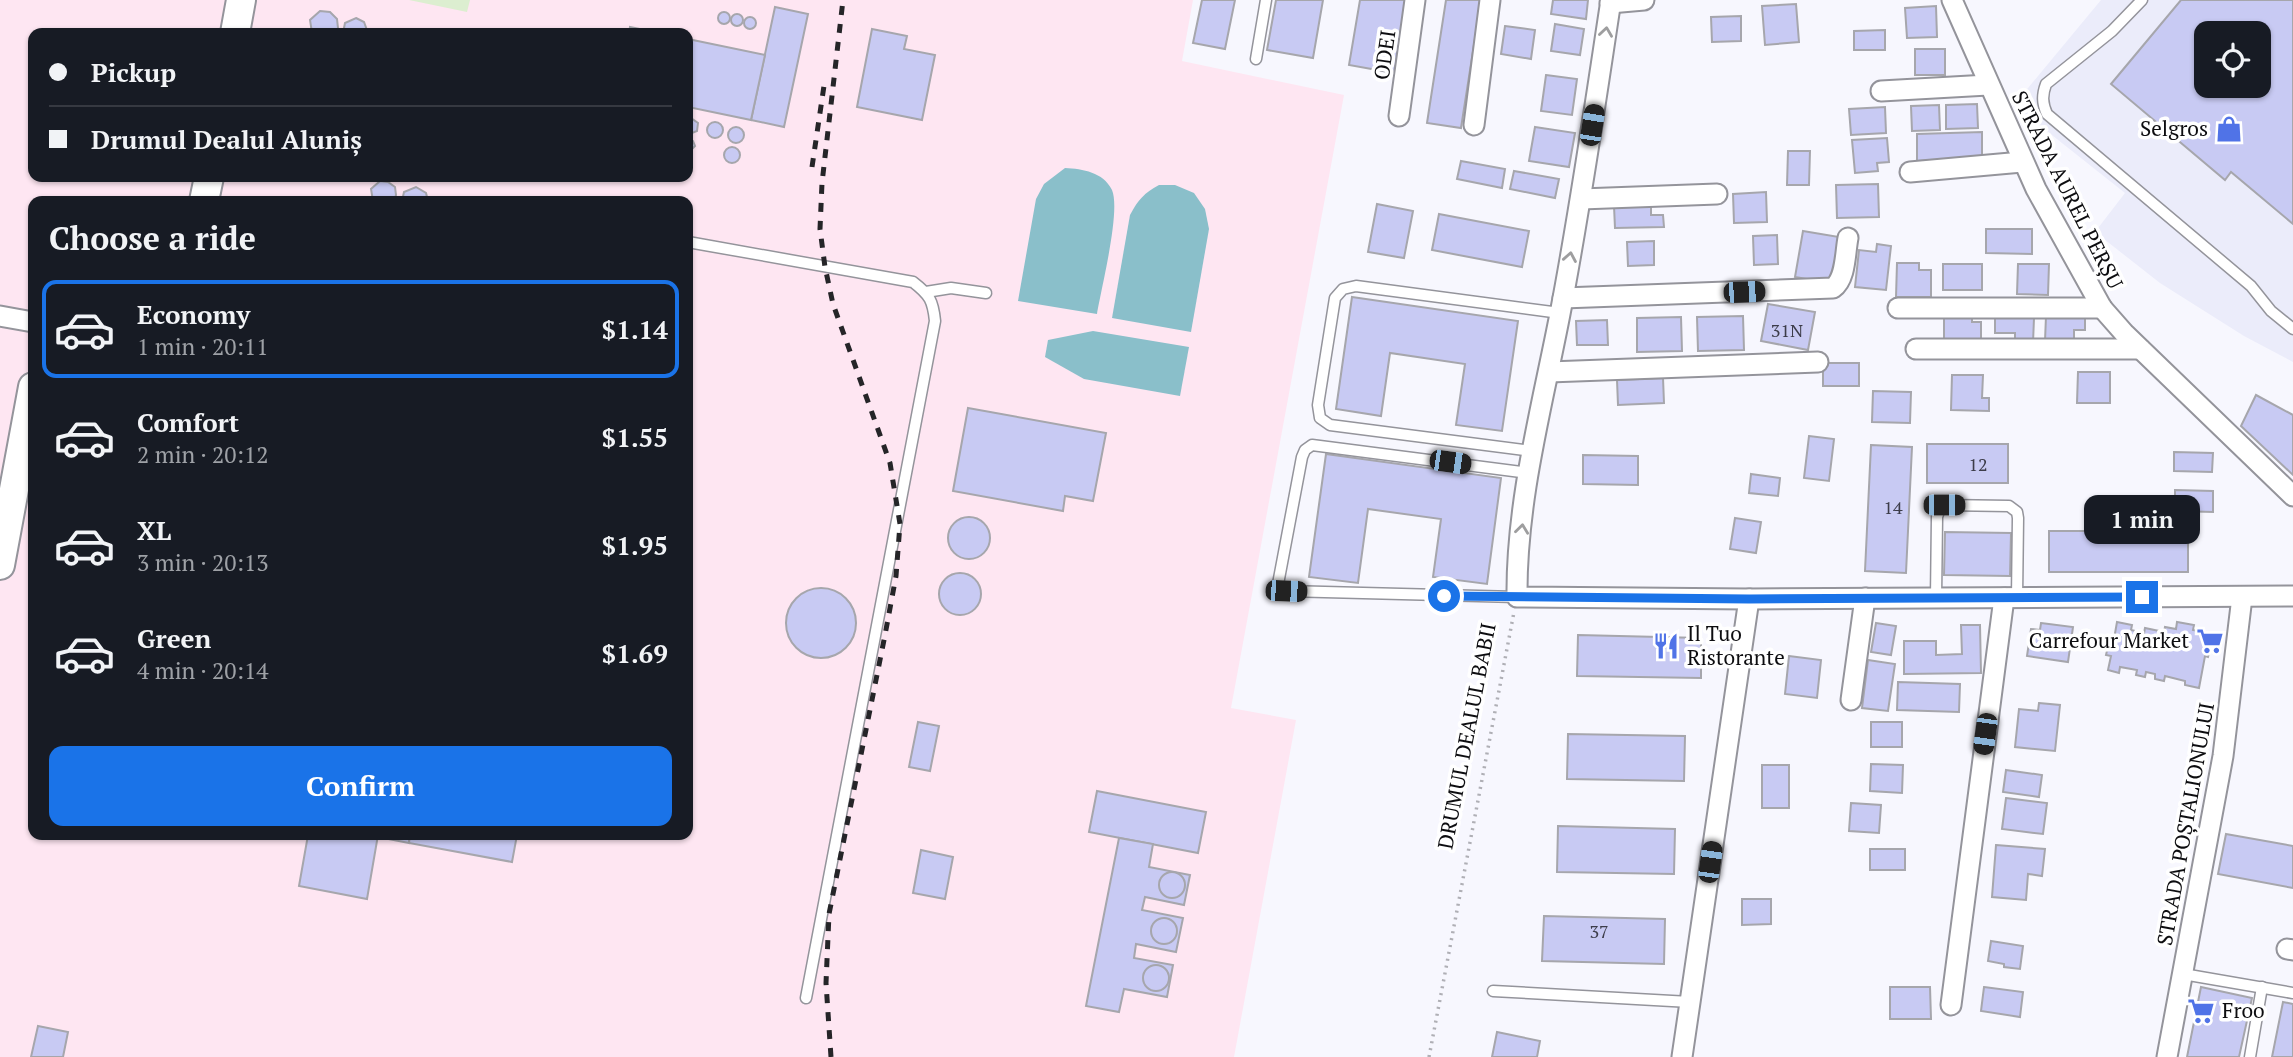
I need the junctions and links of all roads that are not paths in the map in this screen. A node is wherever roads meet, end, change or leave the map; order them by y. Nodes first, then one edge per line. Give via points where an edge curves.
1 (241, 0) edge
2 (1266, 0) edge
3 (1415, 0) edge
4 (1490, 0) edge
5 (1644, 0) edge
6 (1952, 0) edge
7 (2142, 0) edge
8 (1610, 1) edge
9 (236, 28) edge
10 (1256, 59) dead end
11 (1988, 85) junction
12 (1881, 91) dead end
13 (1399, 116) dead end
14 (1474, 125) dead end
15 (2022, 162) junction
16 (1910, 172) dead end
17 (1717, 194) dead end
18 (1581, 198) junction
19 (1848, 238) dead end
20 (693, 243) edge
21 (926, 292) junction
22 (986, 293) dead end
23 (1561, 306) junction
24 (1898, 308) dead end
25 (2102, 308) junction
26 (0, 316) edge
27 (28, 321) edge
28 (2293, 329) edge
29 (1916, 349) dead end
30 (2140, 349) junction
31 (1818, 362) dead end
32 (1549, 372) junction
33 (28, 414) edge
34 (1532, 451) junction
35 (1529, 473) junction
36 (2293, 496) edge
37 (0, 565) edge
38 (2293, 596) edge
39 (1517, 597) junction
40 (2242, 597) junction
41 (1866, 598) junction
42 (1936, 598) junction
43 (2011, 598) junction
44 (1749, 599) junction
45 (1851, 700) dead end
46 (2183, 974) junction
47 (2262, 987) junction
48 (1493, 991) dead end
49 (2293, 993) edge
50 (806, 998) dead end
51 (1690, 1002) junction
52 (1951, 1005) dead end
53 (1682, 1057) edge
54 (2167, 1057) edge
55 (2250, 1057) edge

1 - 9 street
2 - 10 lane
3 - 13 street, ODEI
4 - 14 street
5 - 8 street
6 - 11 street, STRADA AUREL PERȘU
7 - 28 lane via 2112,31 2046,83 2042,93 2047,114 2251,286
18 -> 8 street
11 - 12 street
11 - 15 street, STRADA AUREL PERȘU
15 - 16 street
15 - 25 street, STRADA AUREL PERȘU
17 - 18 street
23 -> 18 street
19 - 23 street via 1839,284 1833,288
20 - 21 lane via 914,282
21 - 22 lane via 951,288
21 - 50 lane via 935,321
23 - 32 street
23 - 34 lane via 1356,286 1343,289 1335,298 1318,405 1320,418 1330,425
24 - 25 street
25 - 30 street, STRADA AUREL PERȘU
26 - 27 street
29 - 30 street
30 - 36 street, STRADA AUREL PERȘU
31 - 32 street
32 - 34 street
33 - 37 street
34 - 35 street
39 -> 35 street
35 - 39 lane via 1312,445 1302,457 1278,584 1286,591
38 - 40 street
39 - 44 street
40 - 43 street
40 - 46 street, STRADA POȘTALIONULUI via 2223,757
41 - 42 street
41 - 44 street
41 - 45 street
42 - 43 street
42 - 43 lane via 1937,517 1944,505 2009,506 2017,512
43 - 52 street
44 - 51 street
46 - 47 lane
46 - 54 street, STRADA POȘTALIONULUI
47 - 49 lane
47 - 55 lane
48 - 51 lane
51 - 53 street

